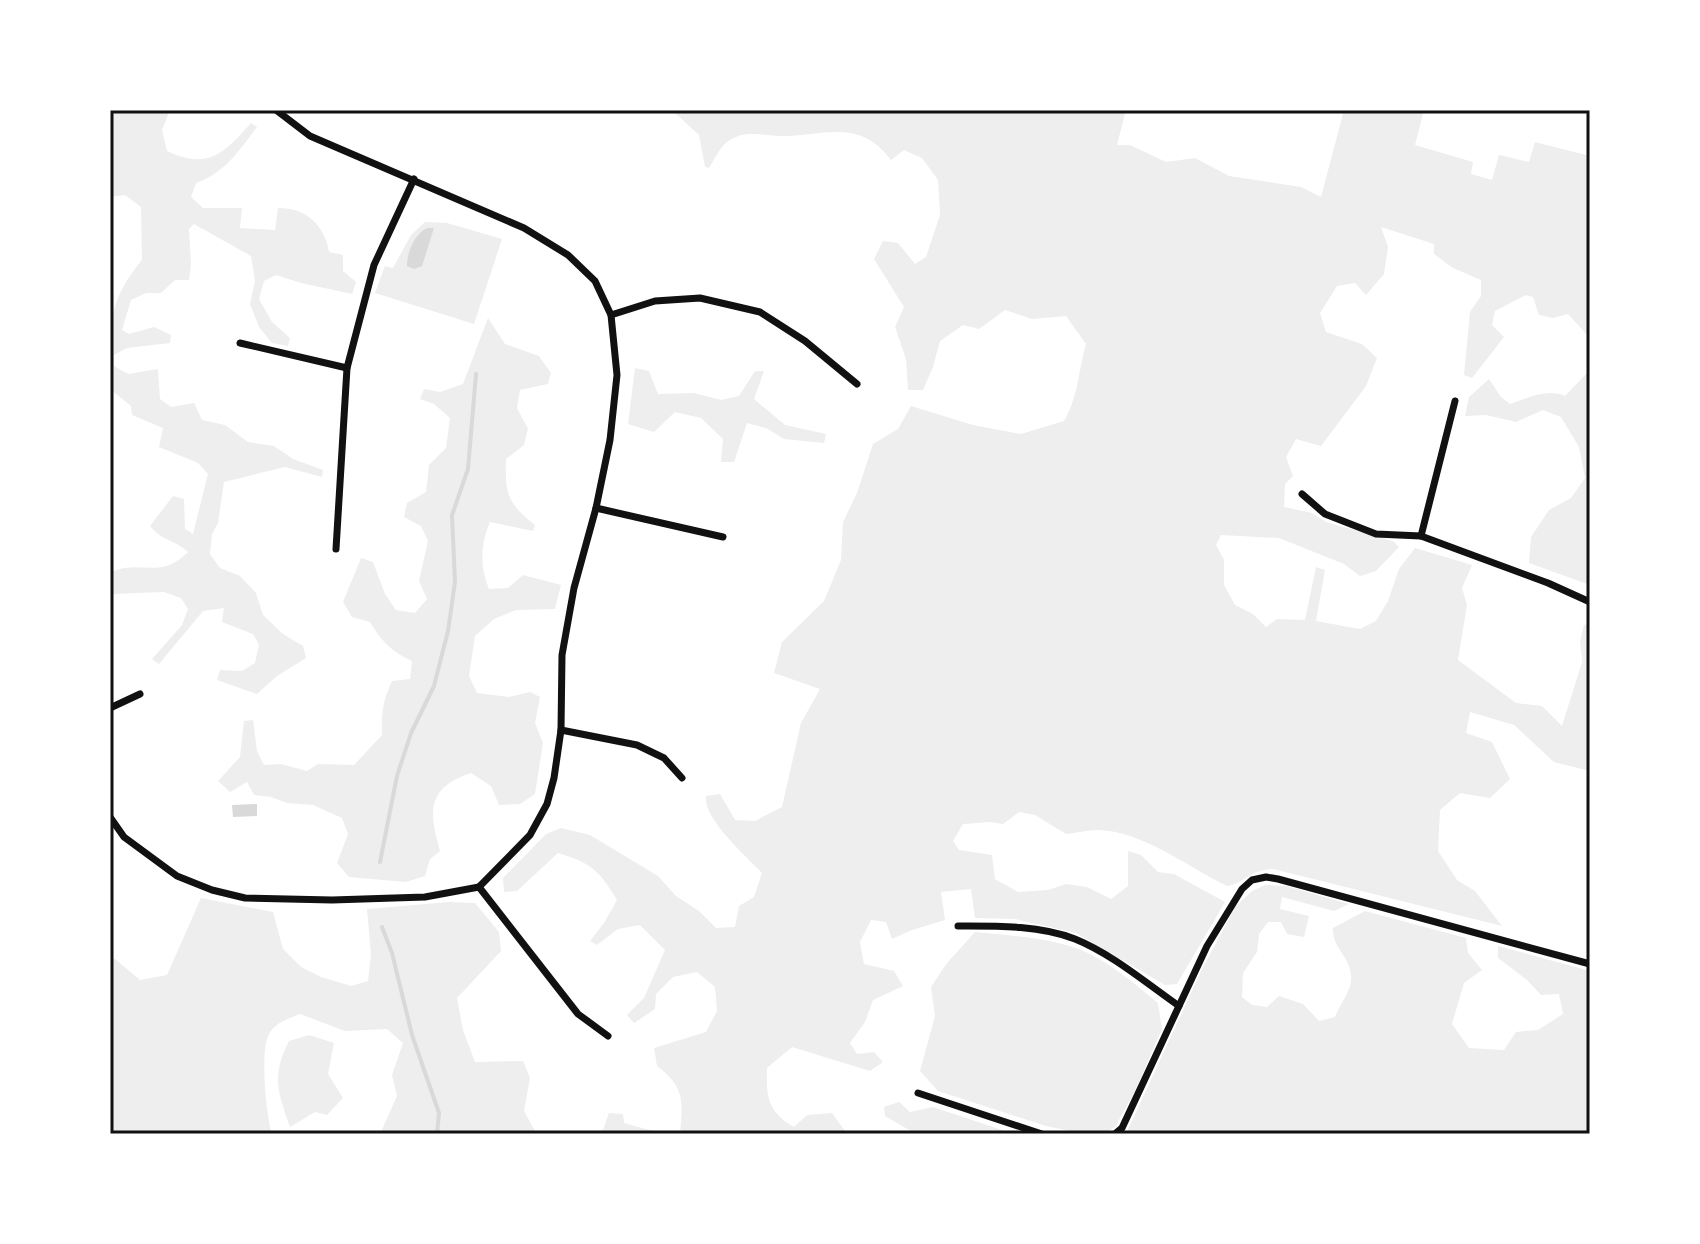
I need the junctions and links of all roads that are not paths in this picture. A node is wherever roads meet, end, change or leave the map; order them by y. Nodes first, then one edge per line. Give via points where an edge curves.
1 (276, 110) edge
2 (414, 179) junction
3 (611, 315) junction
4 (240, 343) dead end
5 (347, 368) junction
6 (857, 384) dead end
7 (1455, 401) dead end
8 (1302, 494) dead end
9 (596, 508) junction
10 (1421, 536) junction
11 (723, 537) dead end
12 (336, 549) dead end
13 (1590, 602) edge
14 (140, 694) dead end
15 (110, 708) edge
16 (561, 730) junction
17 (682, 778) dead end
18 (110, 817) edge
19 (479, 887) junction
20 (958, 926) dead end
21 (1590, 964) edge
22 (1179, 1006) junction
23 (608, 1036) dead end
24 (918, 1093) dead end
25 (1042, 1134) edge
26 (1115, 1134) edge

1 - 2 street via 310,136
2 - 3 street via 524,228 568,255 595,281
2 - 5 street via 374,265
3 - 6 street via 655,301 700,298 760,312
3 - 9 street via 617,375
4 - 5 street
5 - 12 street
7 - 10 street
8 - 10 street via 1325,514 1376,534
9 - 11 street
9 - 16 street via 562,655
10 - 13 street
14 - 15 street
16 - 17 street via 637,745 664,758
16 - 19 street via 547,804 530,835
18 - 19 street via 124,837 177,876 245,898 425,897
19 - 23 street via 578,1014
20 - 22 street via 999,926 1073,938
21 - 22 street via 1266,877 1242,889
22 - 26 street
24 - 25 street

